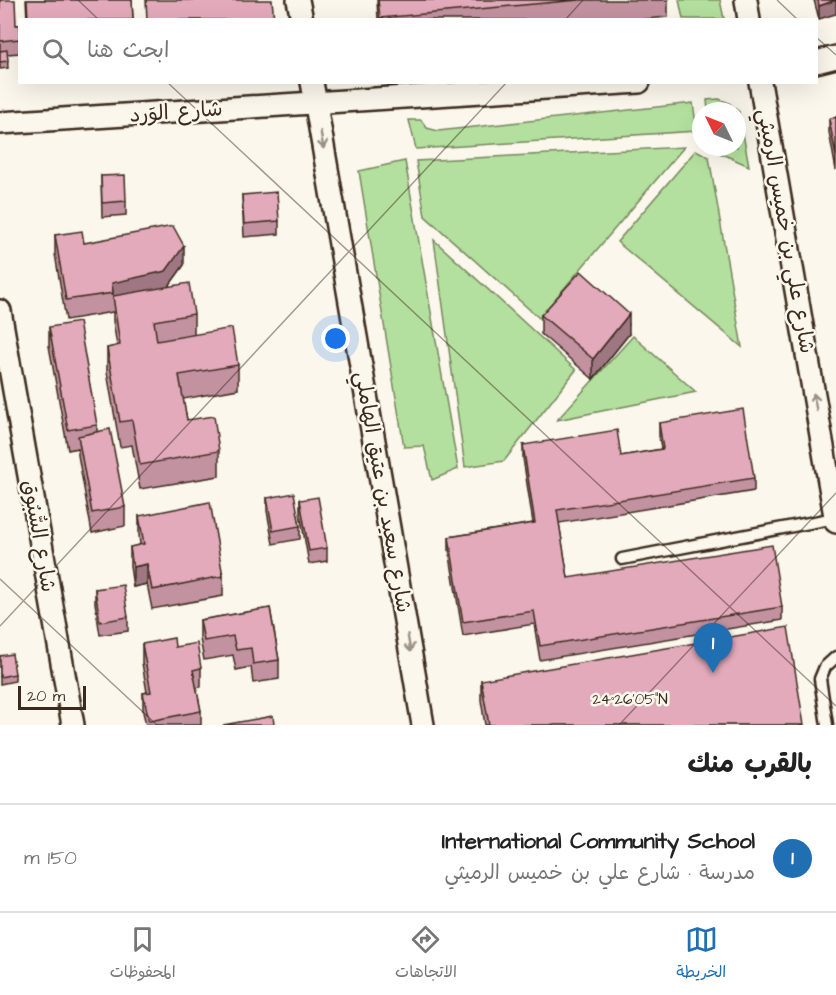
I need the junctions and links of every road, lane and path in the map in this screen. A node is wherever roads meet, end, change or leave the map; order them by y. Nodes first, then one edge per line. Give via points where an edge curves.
1 (298, 0) edge
2 (746, 0) edge
3 (302, 18) edge
4 (749, 18) edge
5 (836, 57) edge
6 (818, 62) edge
7 (580, 84) edge
8 (760, 84) edge
9 (314, 93) edge
10 (0, 123) edge
11 (0, 311) edge
12 (836, 520) edge
13 (622, 559) dead end
14 (836, 657) edge
15 (73, 725) edge
16 (423, 725) edge
17 (827, 725) edge

1 - 3 street
2 - 4 street
5 - 6 street
7 - 9 street, شارع الوَرد
12 -> 8 street, شارع علي بن خميس الرميثي
9 - 10 street, شارع الوَرد
9 -> 16 street, شارع سعيد بن عتيق الهاملي
11 - 15 street, شارع السُّبُوق
12 - 13 lane
14 - 17 lane via 825,667 820,679

